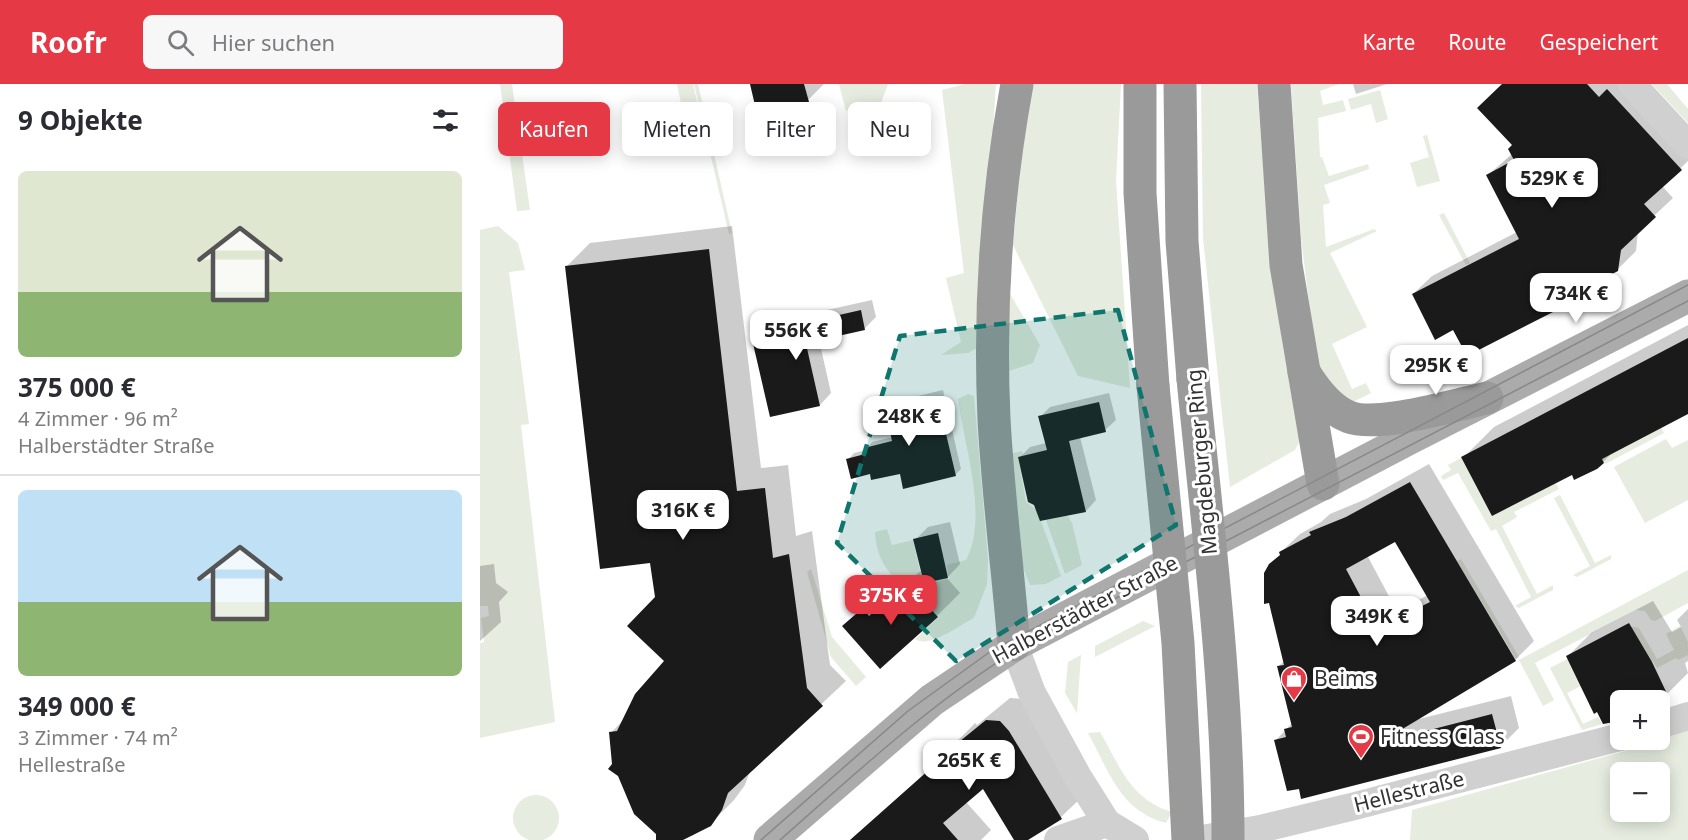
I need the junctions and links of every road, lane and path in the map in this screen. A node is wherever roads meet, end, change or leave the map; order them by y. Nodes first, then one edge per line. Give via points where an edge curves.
1 (1017, 84) edge
2 (1140, 84) edge
3 (1180, 84) edge
4 (1274, 84) edge
5 (1632, 84) edge
6 (1688, 145) edge
7 (1688, 296) edge
8 (1302, 369) junction
9 (1487, 398) junction
10 (1323, 484) junction
11 (1014, 645) junction
12 (1688, 716) edge
13 (1670, 722) edge
14 (1610, 739) edge
15 (1107, 824) junction
16 (770, 840) edge
17 (1058, 840) edge
18 (1135, 840) edge
19 (1188, 840) edge
20 (1196, 840) edge
21 (1228, 840) edge

1 - 11 highway via 1002,192 993,357 995,429
2 - 19 highway, Magdeburger Ring, bridge via 1140,193 1153,386 1178,643
3 - 21 highway, Magdeburger Ring, bridge via 1181,231 1218,637
4 - 8 highway via 1282,224
5 - 6 street
7 - 9 main road, Halberstädter Straße
8 - 9 highway via 1328,403 1359,419 1430,411
8 - 10 highway
9 - 10 main road, Halberstädter Straße
10 - 11 main road, Halberstädter Straße
11 - 15 street via 1032,693
11 - 16 main road, Halberstädter Straße via 926,705
12 - 13 street
14 - 20 street, Hellestraße via 1355,806
15 - 17 street
15 - 18 street

